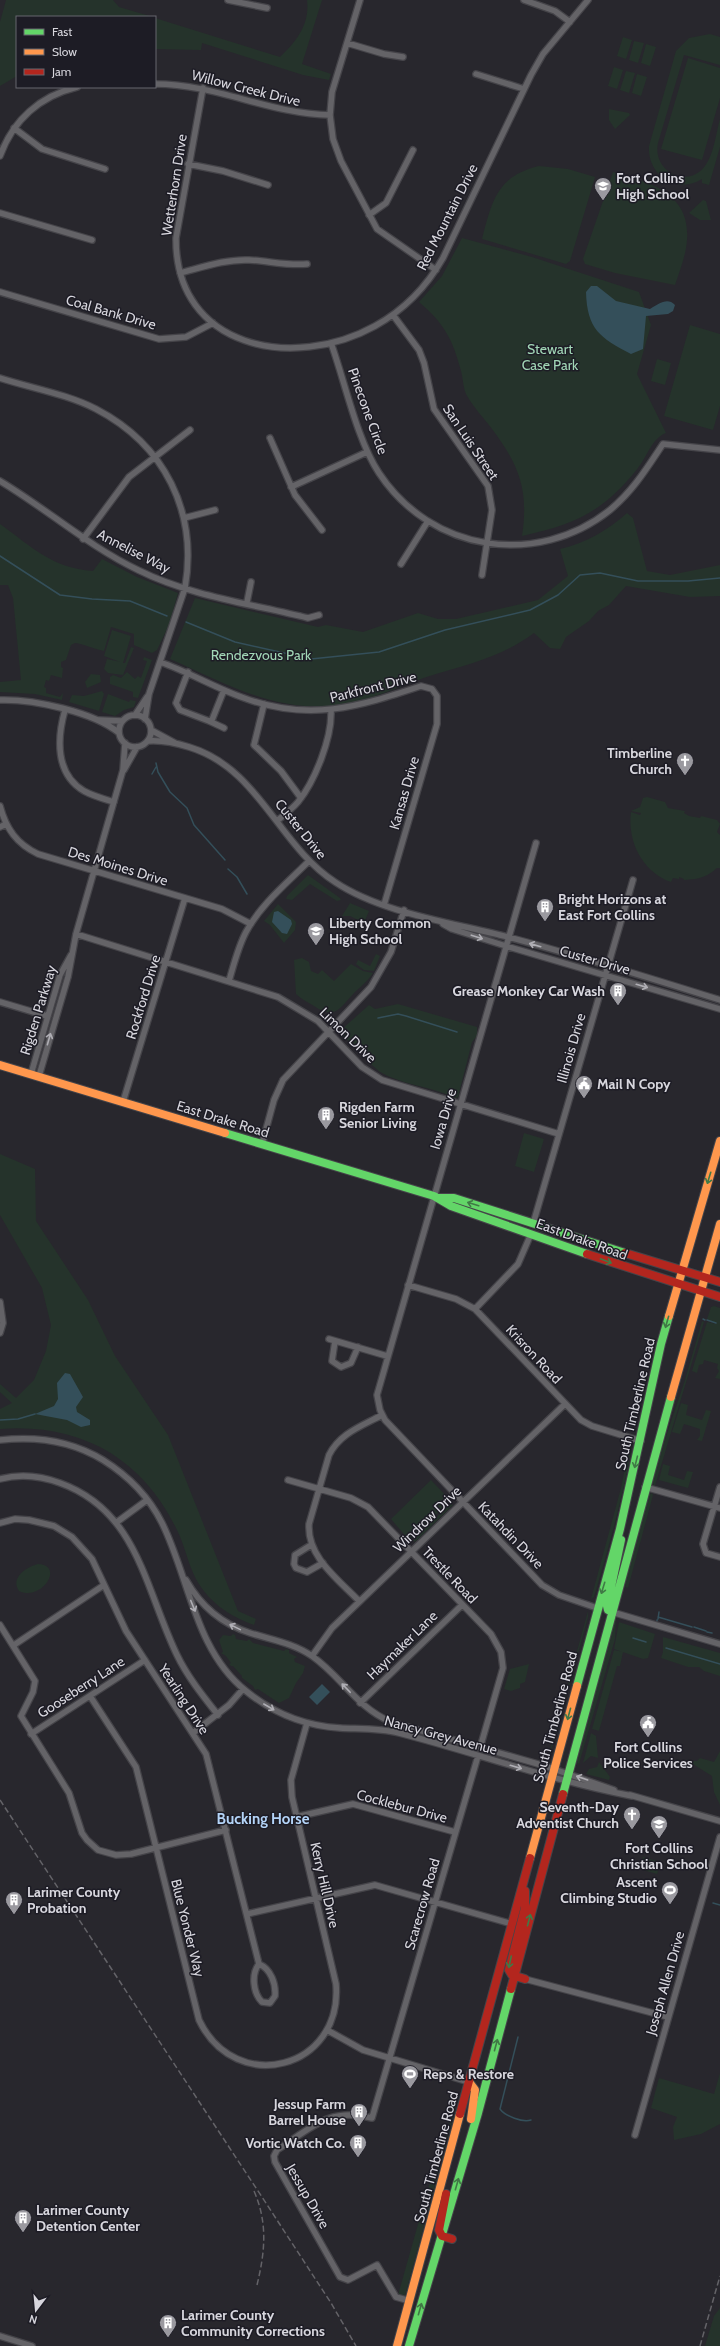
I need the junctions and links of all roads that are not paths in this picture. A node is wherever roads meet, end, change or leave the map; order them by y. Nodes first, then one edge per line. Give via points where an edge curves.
1 (228, 0) edge
2 (360, 0) edge
3 (524, 0) edge
4 (588, 0) edge
5 (266, 8) dead end
6 (570, 22) junction
7 (346, 43) junction
8 (403, 57) dead end
9 (476, 74) dead end
10 (156, 84) edge
11 (74, 88) edge
12 (203, 88) junction
13 (524, 89) junction
14 (330, 115) junction
15 (14, 128) junction
16 (413, 150) dead end
17 (0, 156) edge
18 (188, 164) junction
19 (105, 169) dead end
20 (268, 185) dead end
21 (0, 213) edge
22 (369, 216) junction
23 (92, 240) dead end
24 (307, 264) dead end
25 (436, 270) junction
26 (180, 273) junction
27 (0, 292) edge
28 (393, 315) junction
29 (213, 323) junction
30 (331, 343) junction
31 (0, 379) edge
32 (190, 430) dead end
33 (270, 438) dead end
34 (720, 450) edge
35 (367, 452) junction
36 (155, 457) junction
37 (0, 480) edge
38 (291, 487) junction
39 (215, 510) dead end
40 (184, 518) junction
41 (428, 521) junction
42 (322, 530) dead end
43 (84, 539) junction
44 (487, 544) junction
45 (401, 564) dead end
46 (482, 575) dead end
47 (251, 582) dead end
48 (185, 588) junction
49 (247, 602) junction
50 (319, 615) dead end
51 (160, 662) junction
52 (188, 672) junction
53 (432, 689) joint
54 (224, 690) junction
55 (149, 694) junction
56 (0, 700) edge
57 (264, 704) junction
58 (65, 710) junction
59 (331, 711) junction
60 (135, 715) junction
61 (145, 719) junction
62 (98, 720) junction
63 (122, 721) junction
64 (209, 721) junction
65 (224, 728) dead end
66 (151, 730) junction
67 (119, 733) junction
68 (148, 741) junction
69 (124, 743) junction
70 (175, 743) junction
71 (137, 747) junction
72 (123, 770) junction
73 (301, 798) junction
74 (114, 802) junction
75 (0, 806) edge
76 (277, 821) junction
77 (6, 824) junction
78 (0, 827) edge
79 (536, 843) dead end
80 (309, 861) junction
81 (94, 871) junction
82 (633, 880) dead end
83 (185, 898) junction
84 (384, 905) junction
85 (404, 910) junction
86 (442, 922) junction
87 (250, 924) junction
88 (76, 934) junction
89 (509, 938) junction
90 (506, 946) junction
91 (71, 955) junction
92 (166, 962) junction
93 (608, 966) junction
94 (605, 975) junction
95 (229, 981) junction
96 (720, 1000) edge
97 (0, 1002) edge
98 (720, 1010) edge
99 (48, 1016) junction
100 (331, 1032) junction
101 (0, 1065) edge
102 (35, 1075) junction
103 (123, 1102) junction
104 (460, 1104) junction
105 (559, 1134) junction
106 (720, 1141) edge
107 (262, 1144) junction
108 (436, 1197) junction
109 (472, 1214) junction
110 (533, 1224) junction
111 (720, 1224) edge
112 (531, 1234) junction
113 (682, 1270) junction
114 (704, 1277) junction
115 (720, 1282) edge
116 (678, 1284) junction
117 (408, 1285) junction
118 (700, 1291) junction
119 (720, 1297) edge
120 (0, 1302) edge
121 (475, 1309) junction
122 (0, 1333) edge
123 (329, 1339) dead end
124 (335, 1341) junction
125 (358, 1348) junction
126 (387, 1356) junction
127 (378, 1402) joint
128 (565, 1404) junction
129 (382, 1415) junction
130 (0, 1440) edge
131 (641, 1441) junction
132 (0, 1479) edge
133 (288, 1480) dead end
134 (645, 1487) junction
135 (720, 1488) edge
136 (319, 1489) junction
137 (147, 1500) junction
138 (462, 1502) junction
139 (717, 1507) edge
140 (116, 1522) junction
141 (0, 1523) edge
142 (620, 1529) junction
143 (311, 1545) junction
144 (411, 1552) junction
145 (720, 1557) edge
146 (323, 1563) junction
147 (180, 1569) junction
148 (104, 1585) junction
149 (359, 1600) junction
150 (462, 1605) junction
151 (597, 1608) junction
152 (612, 1612) junction
153 (0, 1625) edge
154 (720, 1644) edge
155 (14, 1645) junction
156 (312, 1656) junction
157 (145, 1660) junction
158 (593, 1682) junction
159 (244, 1689) junction
160 (90, 1696) junction
161 (360, 1703) junction
162 (218, 1715) junction
163 (307, 1723) junction
164 (193, 1733) junction
165 (31, 1734) junction
166 (480, 1748) junction
167 (478, 1756) junction
168 (553, 1774) junction
169 (567, 1778) junction
170 (296, 1817) junction
171 (720, 1821) edge
172 (226, 1830) junction
173 (455, 1832) junction
174 (720, 1837) edge
175 (156, 1848) junction
176 (524, 1884) junction
177 (316, 1898) junction
178 (435, 1902) junction
179 (246, 1914) junction
180 (512, 1924) junction
181 (259, 1964) junction
182 (515, 1976) junction
183 (525, 1979) joint
184 (668, 2017) junction
185 (327, 2030) junction
186 (389, 2058) junction
187 (469, 2082) junction
188 (635, 2135) dead end
189 (454, 2141) junction
190 (464, 2160) junction
191 (442, 2236) junction
192 (452, 2239) dead end
193 (410, 2301) junction
194 (0, 2336) edge
195 (32, 2346) edge
196 (397, 2346) edge
197 (409, 2346) edge

1 - 5 street
2 - 7 street
3 - 6 street via 555,11
4 - 6 street, Red Mountain Drive
6 - 13 street, Red Mountain Drive via 543,54
7 - 8 street
7 - 14 street via 332,92
9 - 13 street
10 - 12 street, Willow Creek Drive
11 - 15 street via 38,104 21,118
12 - 14 street, Willow Creek Drive via 291,112
12 - 18 street, Wetterhorn Drive
13 - 25 street, Red Mountain Drive
14 - 22 street via 333,139 341,161
15 - 17 street
15 - 19 street via 42,149
16 - 22 street via 386,202
18 - 20 street via 223,171
18 - 26 street, Wetterhorn Drive via 176,238
21 - 23 street
22 - 25 street via 384,235
24 - 26 street via 230,261
25 - 28 street, Red Mountain Drive
26 - 29 street, Wetterhorn Drive via 191,298
27 - 29 street, Coal Bank Drive via 159,339 186,337
28 - 30 street, Red Mountain Drive via 374,326
28 - 44 street, San Luis Street via 419,350 434,409 488,486 492,510
29 - 30 street, Red Mountain Drive via 232,336 263,346 290,349
30 - 35 street, Pinecone Circle
31 - 36 street via 95,409 129,431
32 - 36 street
33 - 38 street
34 - 44 street, Pinecone Circle via 664,444 632,490 586,525 539,543 522,546
35 - 38 street
35 - 41 street, Pinecone Circle via 392,491
36 - 40 street via 175,488
36 - 43 street via 122,484
37 - 43 street, Annelise Way
38 - 42 street
39 - 40 street
40 - 48 street via 188,551
41 - 44 street, Pinecone Circle via 454,535
41 - 45 street
43 - 48 street, Annelise Way via 139,571
44 - 46 street, San Luis Street
47 - 49 street
48 - 49 street, Annelise Way
48 - 51 street
49 - 50 street, Annelise Way via 308,618
51 - 52 street, Parkfront Drive
51 - 55 street
52 - 54 street, Parkfront Drive
52 - 64 street via 176,703 177,707
53 - 59 street, Parkfront Drive via 421,686
53 - 84 street, Kansas Drive via 437,696 437,724
54 - 57 street, Parkfront Drive
54 - 64 street via 212,720
55 - 60 street
55 - 61 street
56 - 58 street via 28,701
57 - 59 street, Parkfront Drive via 296,710
57 - 73 street via 254,745 281,771
58 - 62 street
58 - 74 street via 58,744 68,775 85,791
59 - 73 street via 328,742
60 - 61 street
60 - 63 street
61 - 66 street
62 - 63 street
62 - 67 street
63 - 67 street
64 - 65 street
66 - 68 street
66 - 70 street, Custer Drive
67 - 69 street
68 - 70 street, Custer Drive
68 - 71 street
69 - 71 street
69 - 72 street, Rigden Parkway
70 - 76 street, Custer Drive via 201,752 232,770 256,793
71 - 72 street, Rigden Parkway
72 - 74 street, Rigden Parkway
73 - 76 street
74 - 81 street, Rigden Parkway
75 - 77 street, Des Moines Drive
76 - 80 street, Custer Drive
77 - 78 street
77 - 81 street, Des Moines Drive via 15,838 29,850
79 - 89 street, Iowa Drive
80 - 84 street, Custer Drive via 344,888
80 - 87 street via 264,905
81 - 83 street, Des Moines Drive
81 - 88 street, Rigden Parkway
82 - 93 street, Illinois Drive
83 - 87 street, Des Moines Drive via 229,911
83 - 92 street, Rockford Drive
84 - 85 street, Custer Drive
85 - 86 street, Custer Drive
85 - 100 street via 391,952 378,978
86 - 89 street, Custer Drive
86 -> 90 street, Custer Drive via 452,929
87 - 95 street via 238,950
88 - 91 street, Rigden Parkway
88 - 92 street, Limon Drive
89 - 90 street, Iowa Drive
93 -> 89 street, Custer Drive
90 - 94 street, Custer Drive
90 - 104 street, Iowa Drive
91 - 99 street, Rigden Parkway via 60,975
102 -> 91 street, Rigden Parkway via 68,977
92 - 95 street, Limon Drive
92 - 103 street, Rockford Drive
93 - 94 street, Illinois Drive
93 - 96 street, Custer Drive
94 -> 98 street, Custer Drive
94 - 105 street, Illinois Drive
95 - 100 street, Limon Drive via 264,991 293,1004
97 - 99 street
99 - 102 street, Rigden Parkway
100 - 104 street, Limon Drive via 362,1067 382,1080
100 - 107 street via 283,1080 274,1100
101 - 102 main road, East Drake Road
102 - 103 main road, East Drake Road
103 - 107 main road, East Drake Road
104 - 105 street, Limon Drive
104 - 108 street, Iowa Drive
105 - 110 street, Illinois Drive
106 -> 113 main road, South Timberline Road
107 - 108 main road, East Drake Road
108 - 109 main road, East Drake Road
110 -> 108 main road, East Drake Road via 454,1198
108 - 117 street, Iowa Drive
109 - 110 main road via 528,1227
109 - 112 main road, East Drake Road
110 - 113 main road, East Drake Road
111 - 114 main road, South Timberline Road
112 -> 116 main road, East Drake Road
112 - 121 street via 518,1264
113 - 114 main road, East Drake Road
113 - 116 main road, South Timberline Road
114 - 115 main road, East Drake Road
114 - 118 main road, South Timberline Road
116 - 118 main road, East Drake Road
116 -> 131 main road, South Timberline Road via 661,1344
117 - 121 street, Krisron Road via 456,1299
117 - 126 street, Iowa Drive
118 - 119 main road, East Drake Road
118 - 134 main road, South Timberline Road
120 - 122 street via 3,1323
121 - 128 street, Krisron Road
123 - 124 street
124 - 125 street
124 - 125 street via 332,1360 341,1367 351,1364
125 - 126 street
126 - 127 street, Iowa Drive via 378,1388
127 - 129 street, Katahdin Drive
128 - 131 street, Krisron Road via 581,1420 592,1426
128 - 138 street, Windrow Drive
129 - 136 street via 348,1433 334,1446
129 - 138 street, Katahdin Drive
130 - 137 street, Nancy Grey Avenue via 35,1438 85,1451 113,1466 137,1487
131 -> 142 main road, South Timberline Road
132 - 140 street via 26,1476 50,1479 96,1501
133 - 136 street, Trestle Road
134 - 139 street
134 - 152 main road, South Timberline Road
135 - 139 street
136 - 143 street via 309,1524
136 - 144 street, Trestle Road via 360,1502
137 - 140 street
137 - 147 street, Nancy Grey Avenue via 161,1522
138 - 144 street, Windrow Drive
138 - 151 street, Katahdin Drive via 549,1591
139 - 145 street via 703,1544 708,1554
140 - 162 street via 135,1552 177,1655
141 - 148 street, Yearling Drive via 34,1520 54,1526 72,1537 92,1559
142 -> 151 main road, South Timberline Road
142 - 152 main road via 622,1545 607,1606
143 - 146 street
143 - 146 street via 296,1555 296,1568 307,1572
144 - 149 street, Windrow Drive
144 - 150 street, Trestle Road
146 - 149 street
156 -> 147 street, Nancy Grey Avenue via 294,1646 240,1630 223,1620 199,1600
147 -> 159 street, Nancy Grey Avenue via 205,1636 223,1666
148 - 155 street
148 - 157 street, Yearling Drive via 126,1631
149 - 156 street, Windrow Drive via 332,1628
150 - 161 street, Haymaker Lane
150 - 166 street, Trestle Road via 491,1634 503,1660 501,1677
151 - 158 main road via 604,1616 594,1656
151 -> 168 main road, South Timberline Road
152 - 154 street
152 - 158 main road, South Timberline Road
153 - 155 street
155 - 165 street via 35,1681 33,1692 21,1716
161 -> 156 street, Nancy Grey Avenue
157 - 160 street, Gooseberry Lane
157 - 164 street, Yearling Drive
158 - 169 main road, South Timberline Road
159 - 162 street
159 -> 163 street, Nancy Grey Avenue via 269,1708
160 - 165 street, Gooseberry Lane
160 - 175 street, Blue Yonder Way via 136,1767
161 - 166 street, Nancy Grey Avenue via 391,1722
162 - 164 street
163 - 167 street, Nancy Grey Avenue via 391,1731
163 - 170 street, Kerry Hill Drive via 291,1780
164 - 172 street, Yearling Drive via 208,1759
165 - 175 street via 69,1793 82,1833 92,1846 116,1855
166 - 168 street, Nancy Grey Avenue
167 -> 168 street, Nancy Grey Avenue
167 - 173 street, Scarecrow Road
168 - 169 street, Nancy Grey Avenue
168 - 176 main road, South Timberline Road
169 - 171 street, Nancy Grey Avenue
182 -> 169 main road, South Timberline Road
170 - 173 street, Cocklebur Drive via 353,1804
170 - 177 street, Kerry Hill Drive
172 - 175 street
172 - 179 street, Yearling Drive
173 - 178 street, Scarecrow Road
174 - 184 street, Joseph Allen Drive
175 - 185 street, Blue Yonder Way via 195,2010 202,2028 214,2044 229,2056 249,2064 278,2065 305,2054 320,2041
176 - 180 main road, South Timberline Road
176 -> 182 main road via 525,1908 509,1965 510,1973
177 - 178 street via 374,1885
177 - 179 street
177 - 185 street, Kerry Hill Drive via 336,1984 337,2003
178 - 180 street
178 - 186 street, Scarecrow Road
179 - 181 street, Yearling Drive
180 - 187 main road, South Timberline Road
181 - 181 street, Yearling Drive via 270,1972 273,1982 275,1996 270,2004 262,2002 256,1989 254,1973
182 - 183 main road
190 -> 182 main road, South Timberline Road
183 - 184 street
184 - 188 street, Joseph Allen Drive
185 - 186 street via 364,2050
186 - 187 street
186 - 193 street, Jessup Drive via 372,2118 355,2114 331,2116 277,2150 274,2156 340,2277 348,2280 376,2265 396,2297
187 - 189 main road, South Timberline Road
187 - 190 main road via 475,2090
189 - 191 main road via 453,2166 439,2227
189 - 193 main road, South Timberline Road
191 -> 190 main road, South Timberline Road
191 - 192 main road
197 -> 191 main road, South Timberline Road
193 - 196 main road, South Timberline Road
194 - 195 street

